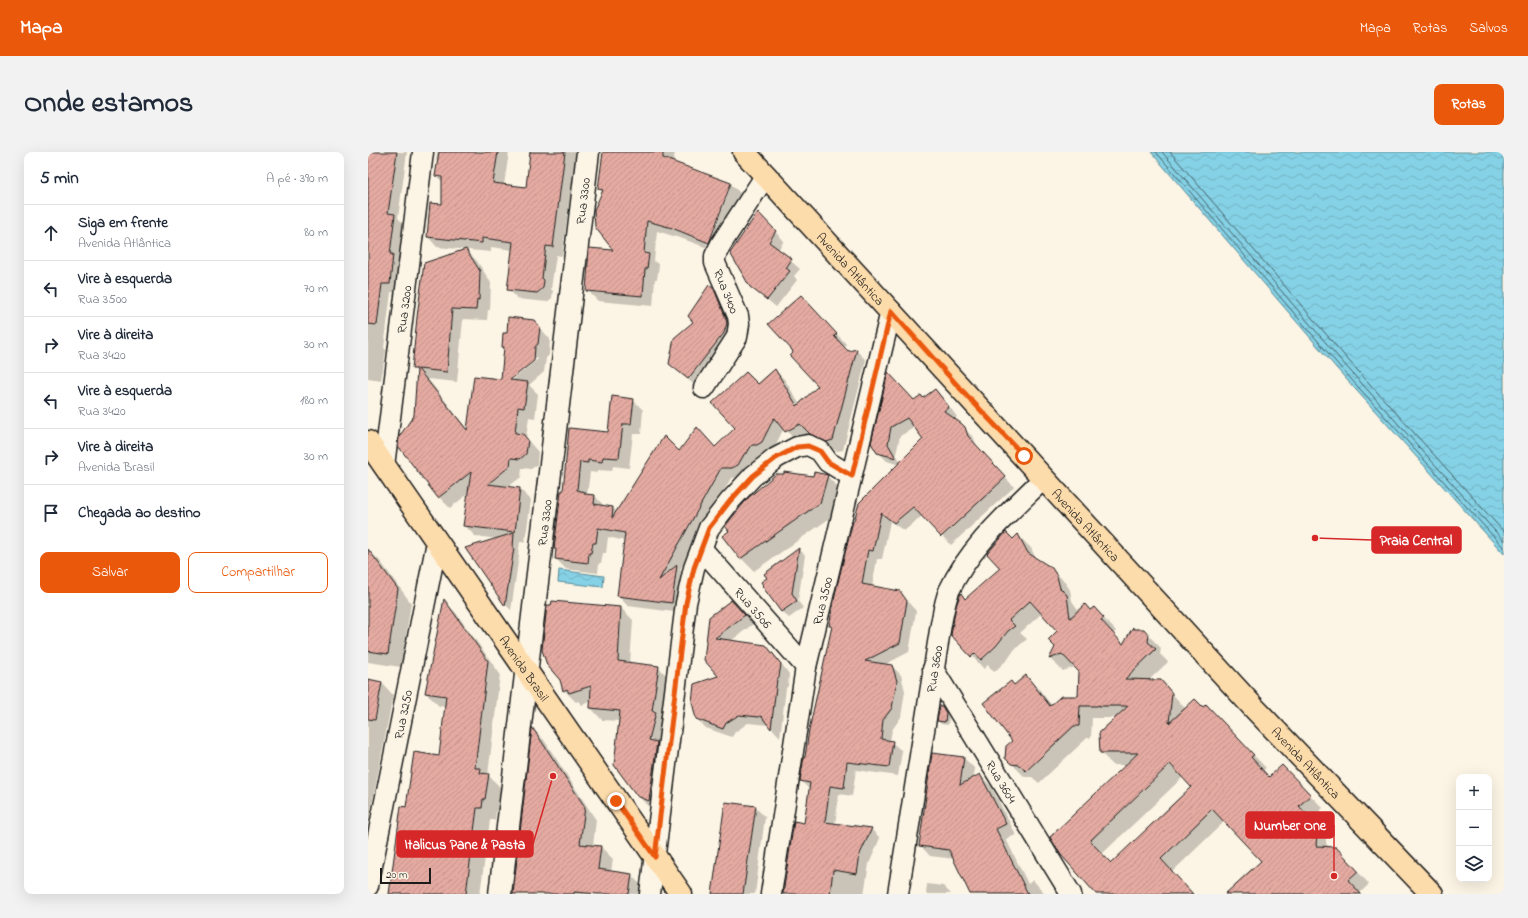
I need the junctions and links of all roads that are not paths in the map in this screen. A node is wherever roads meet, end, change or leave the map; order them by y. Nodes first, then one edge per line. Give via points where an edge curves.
1 (423, 152) edge
2 (588, 152) edge
3 (744, 152) edge
4 (766, 175) junction
5 (891, 311) junction
6 (704, 388) dead end
7 (368, 442) edge
8 (384, 466) junction
9 (852, 476) junction
10 (1044, 478) junction
11 (437, 542) junction
12 (702, 549) junction
13 (806, 667) junction
14 (933, 669) junction
15 (527, 672) junction
16 (655, 857) junction
17 (368, 886) edge
18 (500, 894) edge
19 (650, 894) edge
20 (681, 894) edge
21 (771, 894) edge
22 (898, 894) edge
23 (1071, 894) edge
24 (1432, 894) edge

1 - 8 street, Rua 3200
2 - 15 street, Rua 3300
3 - 4 main road, Avenida Atlântica
4 - 5 main road, Avenida Atlântica
4 - 6 street, Rua 3400 via 715,256 715,263 739,324 737,337
5 - 9 street, Rua 3500
5 - 10 main road, Avenida Atlântica
7 - 8 main road, Avenida Brasil
8 - 11 main road, Avenida Brasil
9 - 12 street via 828,462 820,451 808,446 797,447 776,458 753,476 709,528
9 - 13 street, Rua 3500
10 - 14 street, Rua 3600 via 987,534 961,568 948,593
10 - 24 main road, Avenida Atlântica via 1256,710
11 - 15 main road, Avenida Brasil
11 - 17 street, Rua 3250
12 - 13 street, Rua 3506
12 - 16 street via 694,568 686,603
13 - 21 street, Rua 3500
14 - 22 street, Rua 3600
14 - 23 street, Rua 3604
15 - 16 main road, Avenida Brasil
15 - 18 street, Rua 3300
16 - 19 street
16 - 20 main road, Avenida Brasil

